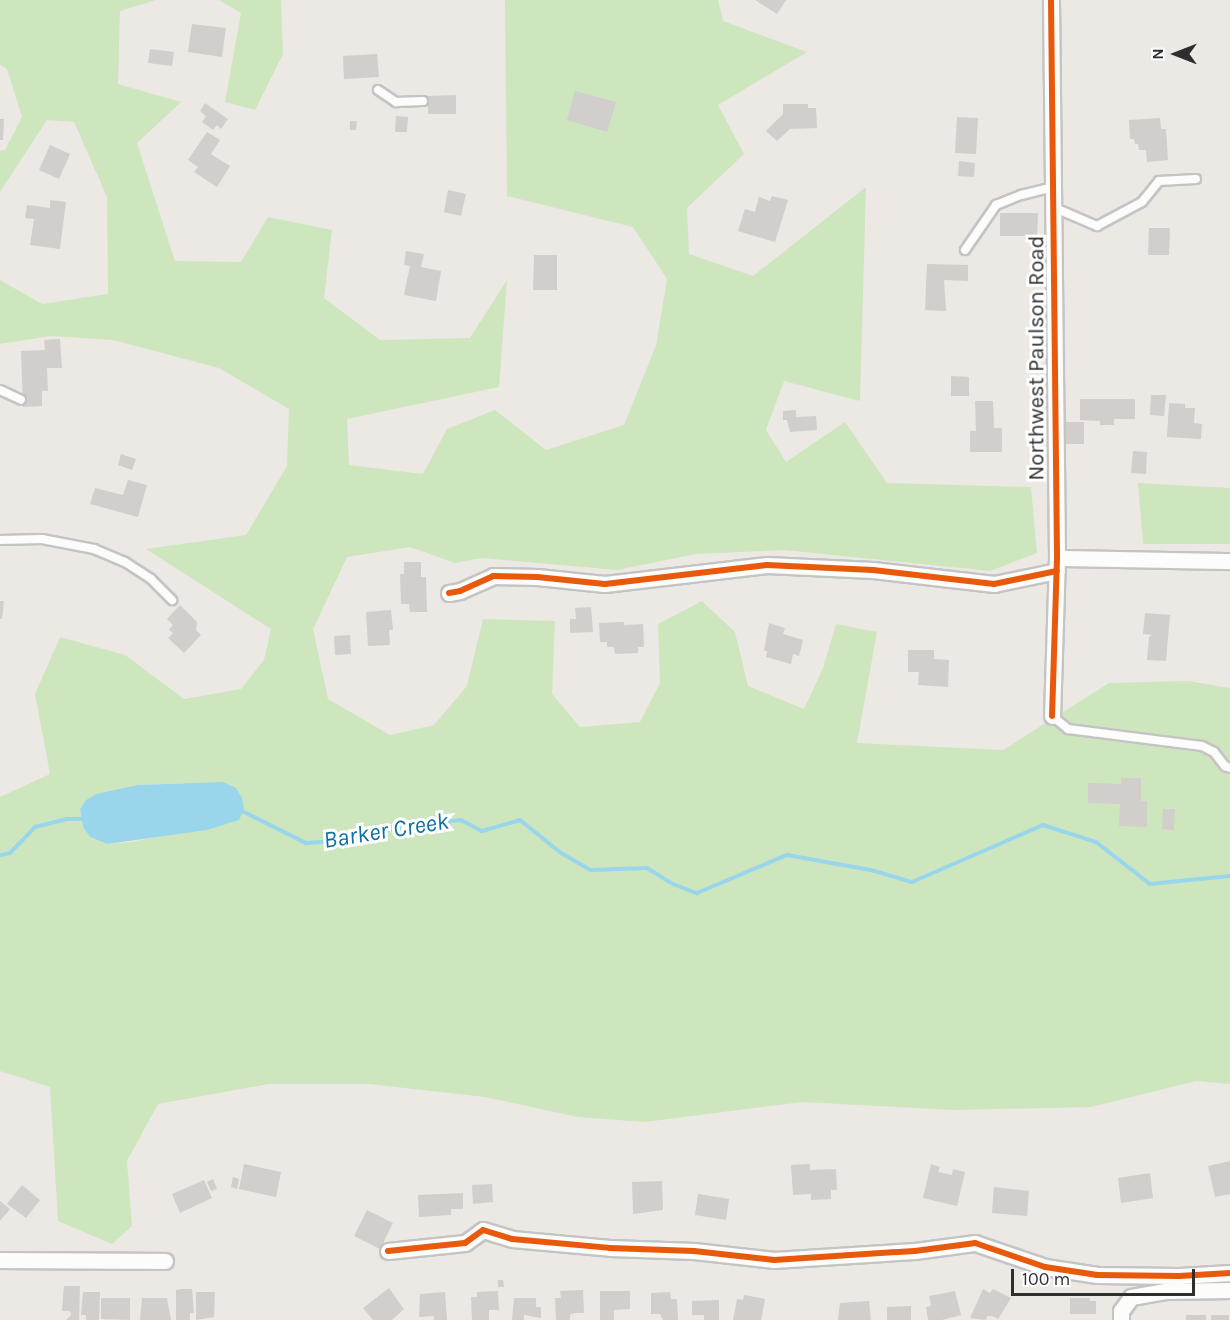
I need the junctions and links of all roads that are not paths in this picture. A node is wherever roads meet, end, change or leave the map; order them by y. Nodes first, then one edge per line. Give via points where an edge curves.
1 (1051, 0) edge
2 (378, 90) dead end
3 (423, 101) dead end
4 (1196, 178) dead end
5 (1055, 186) junction
6 (1055, 208) junction
7 (965, 250) dead end
8 (0, 390) edge
9 (21, 400) dead end
10 (0, 540) edge
11 (1230, 561) edge
12 (1057, 565) junction
13 (449, 593) dead end
14 (171, 600) dead end
15 (1052, 716) joint
16 (1230, 768) edge
17 (388, 1251) dead end
18 (0, 1260) edge
19 (165, 1261) dead end
20 (1230, 1273) edge
21 (1230, 1290) edge
22 (1121, 1320) edge

1 - 5 street, Northwest Paulson Road
2 - 3 lane via 396,102
4 - 6 lane via 1159,181 1142,202 1097,226
5 - 6 street, Northwest Paulson Road
5 - 7 lane via 996,205
6 - 12 street, Northwest Paulson Road
8 - 9 lane
10 - 14 lane via 42,539 94,549 151,579
11 - 12 street
12 - 13 street via 994,584 873,570 767,565 613,584 493,576
12 - 15 street, Northwest Paulson Road
15 - 16 lane via 1068,729 1202,746
17 - 20 street via 465,1243 483,1230 512,1239 774,1260 975,1243 1045,1267 1097,1275
18 - 19 street
21 - 22 street via 1166,1291 1131,1297 1121,1311

